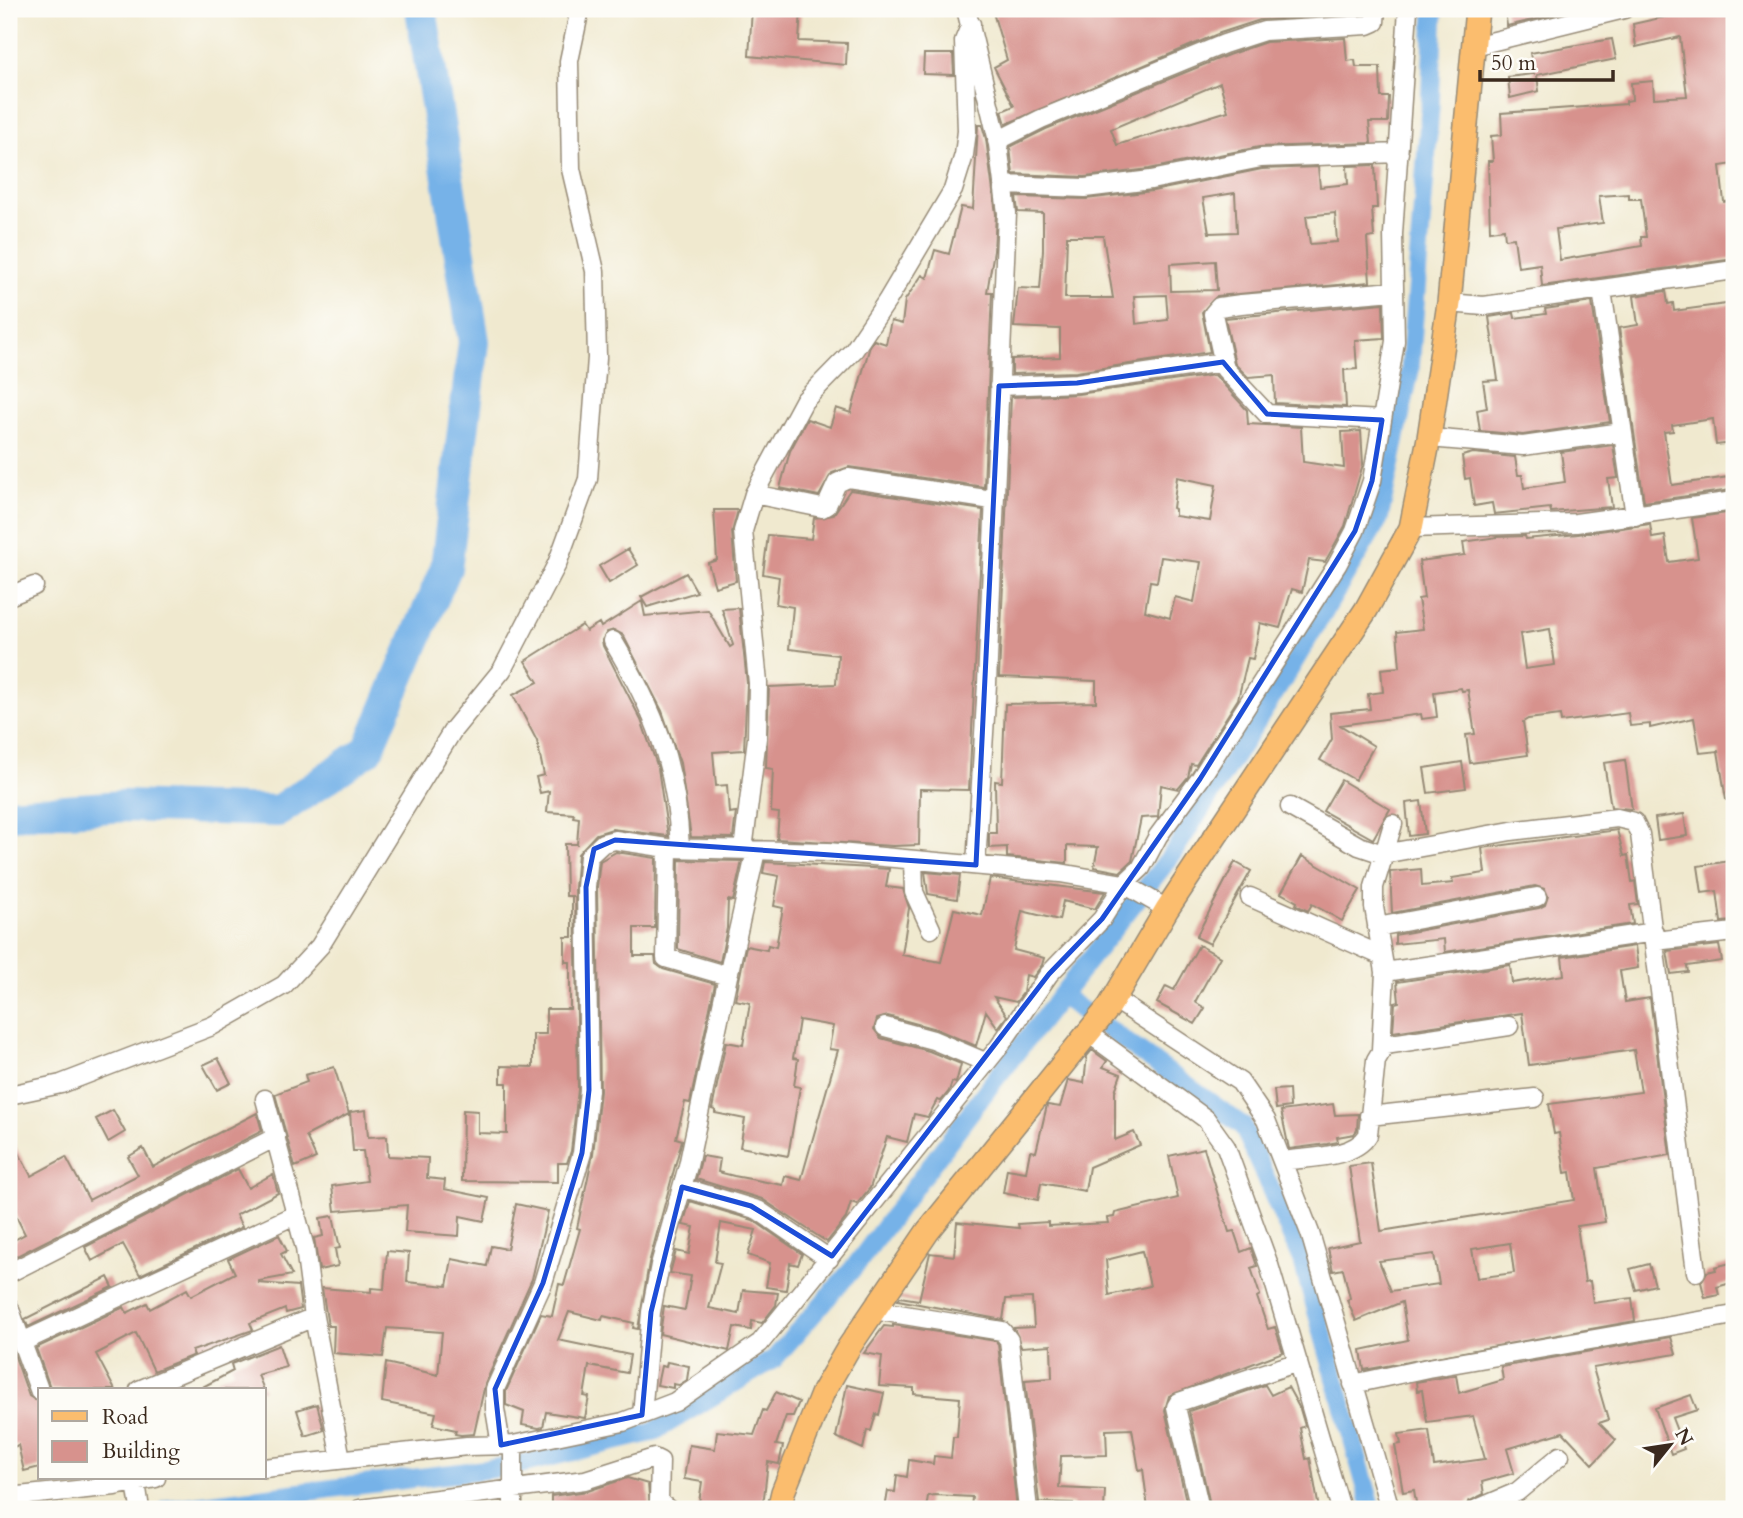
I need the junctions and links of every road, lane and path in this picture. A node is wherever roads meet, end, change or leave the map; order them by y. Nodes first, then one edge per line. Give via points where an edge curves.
1 (580, 9) edge
2 (1376, 9) edge
3 (1408, 9) edge
4 (1477, 9) edge
5 (1624, 9) edge
6 (968, 16) edge
7 (1474, 46) junction
8 (997, 141) junction
9 (1399, 153) junction
10 (1003, 185) junction
11 (1734, 270) edge
12 (1394, 290) junction
13 (1602, 290) junction
14 (1449, 303) junction
15 (1223, 362) junction
16 (999, 386) junction
17 (1382, 420) junction
18 (1622, 432) junction
19 (1429, 438) junction
20 (754, 494) junction
21 (992, 500) junction
22 (1734, 501) edge
23 (1634, 516) junction
24 (1411, 528) junction
25 (34, 586) dead end
26 (9, 596) edge
27 (612, 641) dead end
28 (1290, 807) dead end
29 (1392, 824) dead end
30 (674, 848) junction
31 (750, 850) junction
32 (1383, 853) junction
33 (913, 860) junction
34 (976, 865) junction
35 (1127, 886) junction
36 (1250, 897) dead end
37 (1537, 897) dead end
38 (1159, 905) junction
39 (1377, 927) junction
40 (931, 929) dead end
41 (1734, 932) edge
42 (1654, 937) junction
43 (1383, 964) junction
44 (727, 976) junction
45 (1111, 1003) junction
46 (1509, 1026) dead end
47 (885, 1027) dead end
48 (1089, 1031) junction
49 (1381, 1050) junction
50 (985, 1062) junction
51 (9, 1095) edge
52 (1535, 1098) dead end
53 (265, 1099) dead end
54 (1369, 1116) junction
55 (276, 1137) junction
56 (1282, 1161) junction
57 (682, 1187) junction
58 (297, 1214) junction
59 (829, 1259) junction
60 (1696, 1272) dead end
61 (9, 1273) edge
62 (9, 1307) edge
63 (874, 1310) junction
64 (1734, 1315) edge
65 (314, 1317) junction
66 (22, 1342) junction
67 (1298, 1362) junction
68 (1353, 1384) junction
69 (39, 1388) edge
70 (144, 1388) edge
71 (642, 1415) junction
72 (510, 1449) junction
73 (1560, 1456) dead end
74 (341, 1459) junction
75 (266, 1468) edge
76 (151, 1480) edge
77 (79, 1483) edge
78 (137, 1485) junction
79 (515, 1494) edge
80 (9, 1497) edge
81 (140, 1509) edge
82 (360, 1509) edge
83 (668, 1509) edge
84 (779, 1509) edge
85 (1028, 1509) edge
86 (1200, 1509) edge
87 (1341, 1509) edge
88 (1390, 1509) edge
89 (1478, 1509) edge

1 - 51 street via 569,61 571,169 595,271 597,358 588,479 557,564 502,670 453,730 320,946 284,985 212,1026 61,1084
2 - 8 street via 1375,22 1368,24 1264,31 1224,44 1041,118
3 - 9 street
4 - 7 main road
5 - 7 street
6 - 8 street
6 - 20 street via 964,41 967,131 953,190 854,350 804,401
7 - 14 main road
8 - 10 street
9 - 10 street via 1261,158 1085,188
9 - 12 street
10 - 16 street via 1006,213
11 - 13 street
12 - 15 street via 1219,307 1213,314
12 - 17 street via 1395,341
13 - 14 street via 1484,306
13 - 18 street
14 - 19 main road
15 - 16 street via 1077,383
15 - 17 street via 1267,414
16 - 21 street
17 - 35 street via 1372,481 1355,531 1337,565
18 - 19 street via 1523,446
18 - 23 street
19 - 24 main road
20 - 21 street via 821,508 837,483 848,478
20 - 31 street via 743,531 756,636 757,738
21 - 34 street
22 - 23 street
23 - 24 street via 1576,523
24 - 38 main road via 1366,610
25 - 26 street
27 - 30 street via 663,738 678,803
28 - 32 street via 1359,846
29 - 32 street
30 - 31 street
30 - 44 street via 666,958
30 - 72 street via 615,840 603,843 589,856 589,1090 582,1153 547,1272 495,1389 495,1409
31 - 33 street
31 - 44 street
32 - 39 street via 1374,887
32 - 42 street via 1511,831 1628,820 1640,834
33 - 34 street
33 - 40 street via 914,892
34 - 35 street via 1060,873
35 - 38 street
35 - 50 street via 1049,974
36 - 43 street
37 - 39 street
38 - 45 main road
39 - 43 street
41 - 42 street
42 - 43 street
42 - 60 street
43 - 49 street
44 - 57 street
45 - 48 main road
45 - 56 street via 1240,1082 1266,1120
46 - 49 street via 1390,1042
47 - 50 street via 933,1040
48 - 63 main road via 928,1231
48 - 67 street via 1206,1119 1226,1147
49 - 54 street
50 - 59 street
52 - 54 street
53 - 55 street
54 - 56 street via 1368,1135 1361,1145
55 - 58 street
55 - 61 street
56 - 68 street via 1310,1233
57 - 59 street via 751,1206
57 - 71 street via 651,1312
58 - 65 street
58 - 66 street
59 - 71 street via 760,1343 675,1402
62 - 66 street
63 - 84 main road via 823,1392
63 - 85 street via 1002,1331 1009,1340
64 - 68 street
65 - 70 street
65 - 74 street
66 - 69 street
67 - 86 street via 1179,1402 1176,1407
67 - 87 street
68 - 88 street
71 - 72 street
72 - 74 street
72 - 79 street
73 - 89 street via 1517,1492
74 - 75 street
76 - 78 street
77 - 78 street
77 - 80 street
78 - 81 street
79 - 82 street
79 - 83 street via 585,1480 658,1458 659,1502

